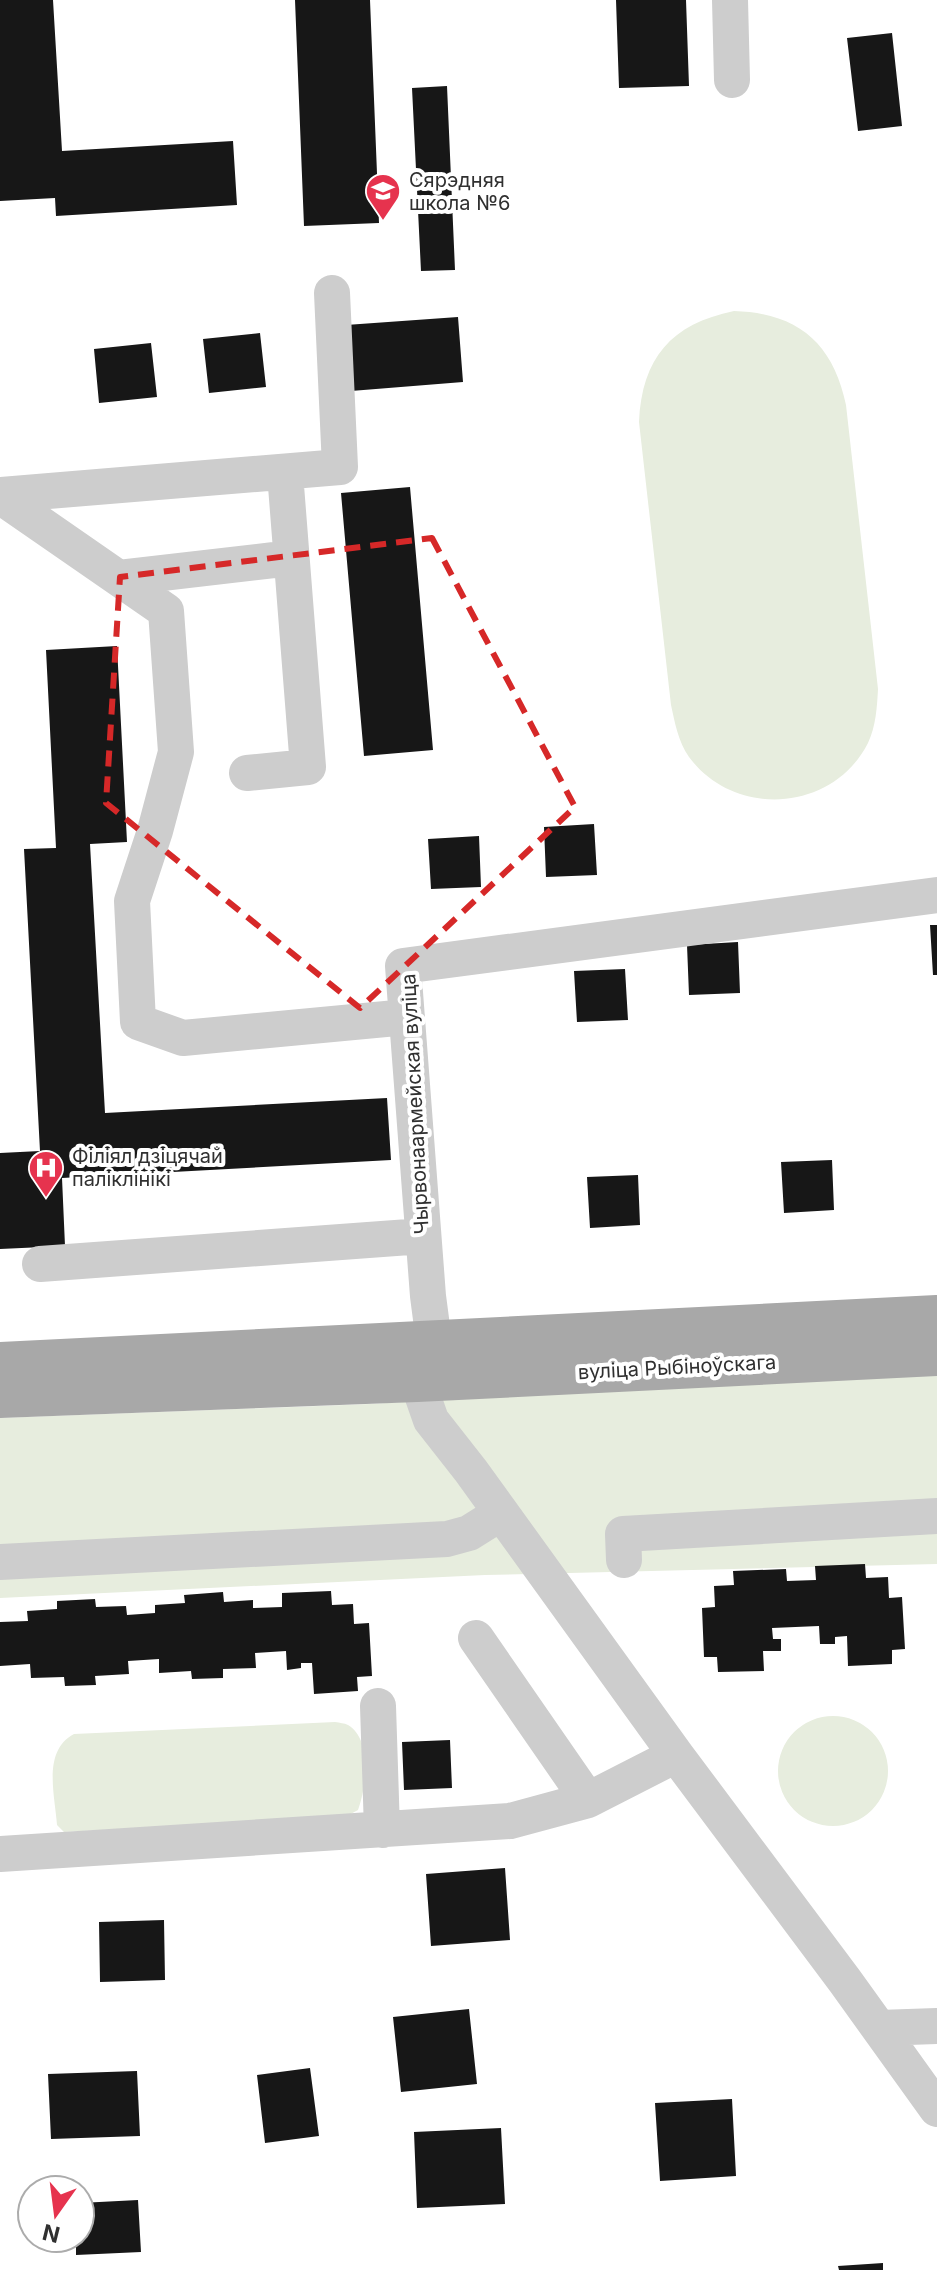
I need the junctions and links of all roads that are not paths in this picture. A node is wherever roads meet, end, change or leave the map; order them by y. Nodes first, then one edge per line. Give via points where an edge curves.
1 (730, 0) edge
2 (732, 80) dead end
3 (332, 293) dead end
4 (285, 473) junction
5 (0, 496) edge
6 (291, 558) junction
7 (119, 578) junction
8 (247, 773) dead end
9 (937, 895) edge
10 (407, 1017) junction
11 (423, 1236) junction
12 (40, 1264) dead end
13 (937, 1317) edge
14 (937, 1354) edge
15 (425, 1361) junction
16 (0, 1364) edge
17 (0, 1396) edge
18 (501, 1513) junction
19 (937, 1516) edge
20 (624, 1560) dead end
21 (0, 1562) edge
22 (476, 1638) dead end
23 (378, 1706) dead end
24 (676, 1755) junction
25 (588, 1800) junction
26 (382, 1830) junction
27 (0, 1854) edge
28 (937, 2026) edge
29 (879, 2028) junction
30 (937, 2109) edge

1 - 2 street
3 - 4 street via 340,467
4 - 5 street
4 - 6 street
5 - 7 street
6 - 7 street
6 - 8 street via 308,767
7 - 10 street via 166,611 176,752 132,901 138,1022 183,1038
9 - 10 street, Чырвонаармейская вуліца via 403,966
10 - 11 street, Чырвонаармейская вуліца
11 - 12 street
11 - 15 street, Чырвонаармейская вуліца
13 - 15 main road, вуліца Рыбіноўскага
14 - 15 main road, вуліца Рыбіноўскага
15 - 16 main road
15 - 17 main road
15 - 18 street, Чырвонаармейская вуліца via 431,1420
18 - 21 street via 469,1533 447,1539
18 - 24 street, Чырвонаармейская вуліца
19 - 20 street via 623,1534
22 - 25 street
23 - 26 street
24 - 25 street
24 - 29 street, Чырвонаармейская вуліца
25 - 26 street via 510,1821
26 - 27 street
28 - 29 street
29 - 30 street, Чырвонаармейская вуліца

